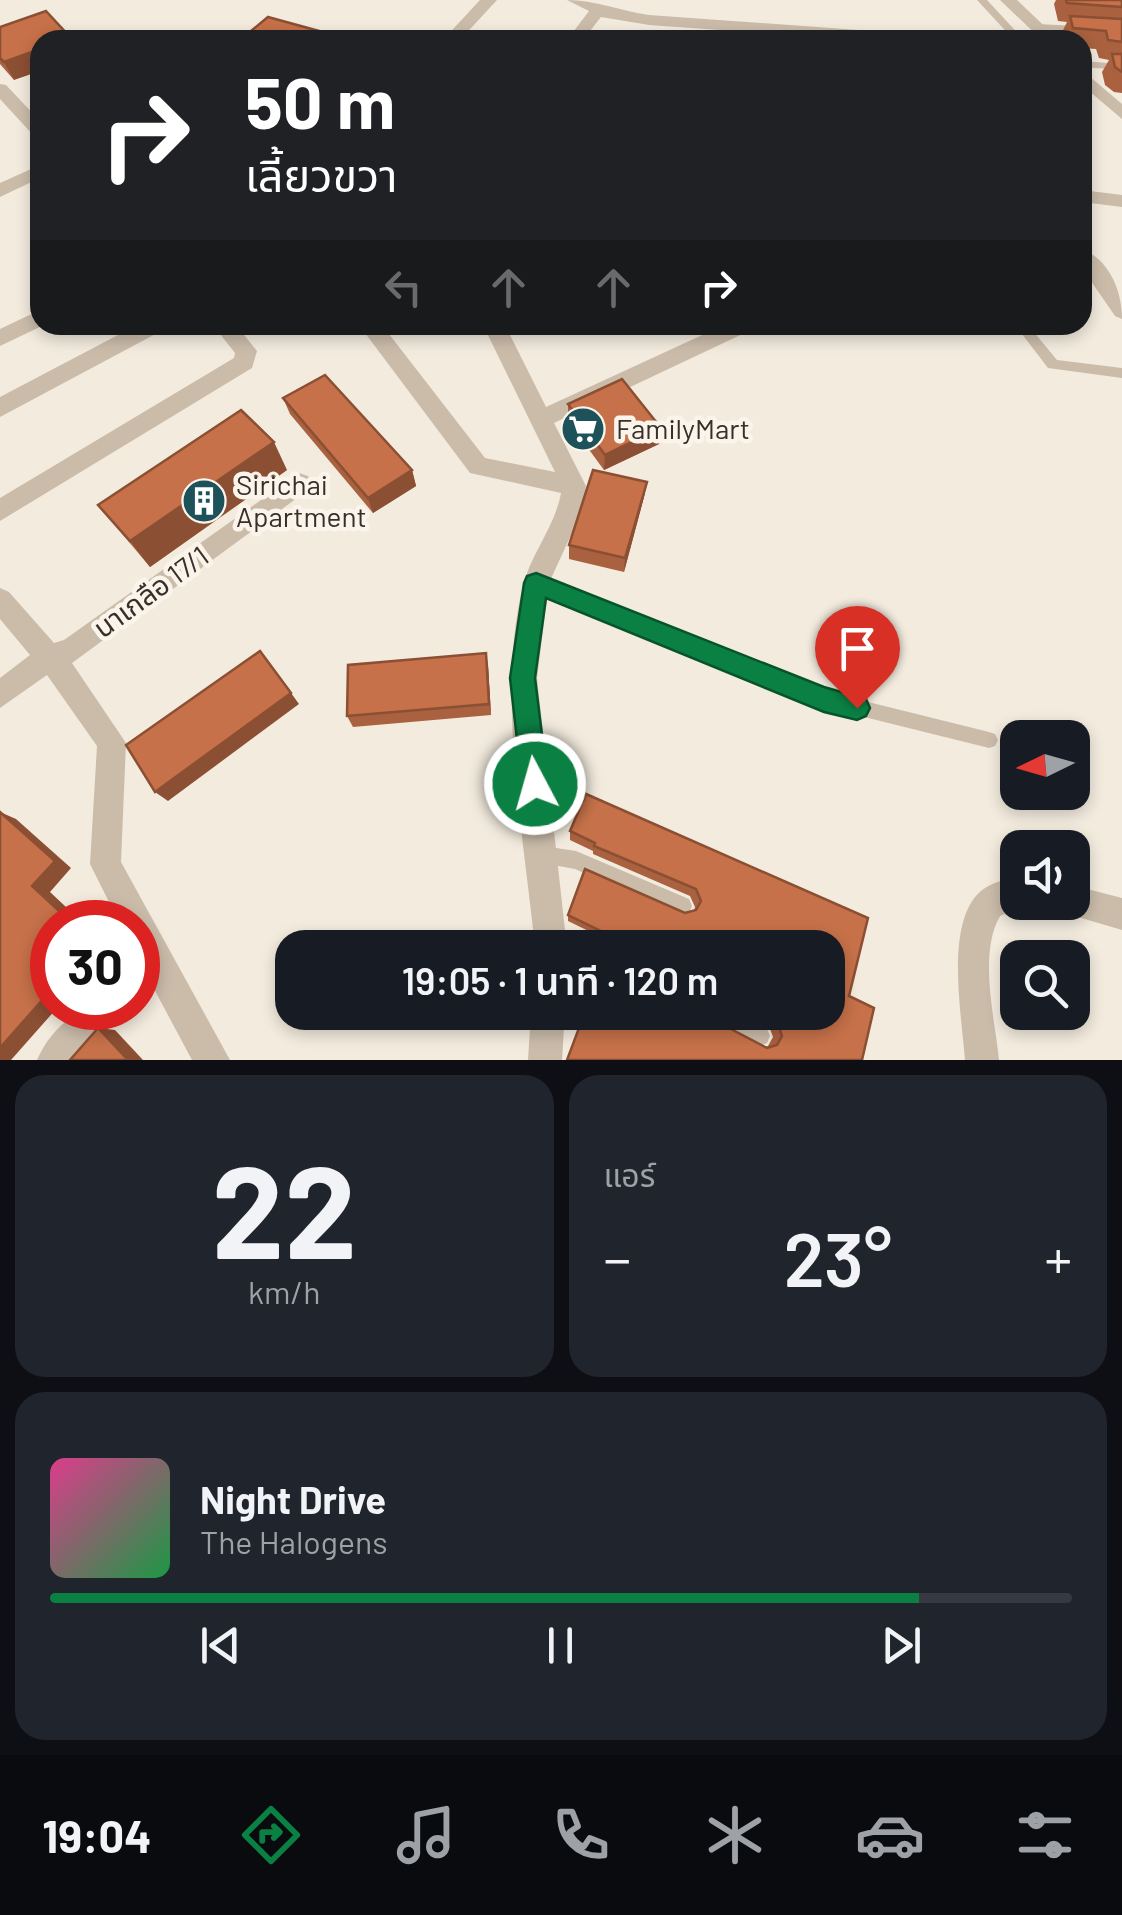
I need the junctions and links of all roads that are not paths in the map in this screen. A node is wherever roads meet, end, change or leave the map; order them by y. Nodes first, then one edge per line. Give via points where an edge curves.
1 (489, 0) edge
2 (575, 0) edge
3 (982, 0) edge
4 (1008, 0) edge
5 (598, 10) junction
6 (1036, 27) junction
7 (460, 30) edge
8 (583, 30) edge
9 (698, 30) edge
10 (1010, 30) edge
11 (1039, 30) edge
12 (1122, 30) edge
13 (1092, 64) edge
14 (1122, 66) edge
15 (1092, 85) edge
16 (0, 89) edge
17 (1122, 114) edge
18 (30, 121) edge
19 (30, 176) edge
20 (0, 192) edge
21 (1092, 197) edge
22 (1122, 201) edge
23 (1092, 265) edge
24 (1122, 311) edge
25 (30, 323) edge
26 (136, 335) edge
27 (232, 335) edge
28 (378, 335) edge
29 (499, 335) edge
30 (722, 335) edge
31 (1030, 335) edge
32 (0, 338) edge
33 (1122, 373) edge
34 (0, 408) edge
35 (544, 418) junction
36 (299, 483) dead end
37 (574, 486) junction
38 (0, 511) edge
39 (536, 583) junction
40 (0, 600) edge
41 (47, 658) junction
42 (0, 695) edge
43 (989, 740) dead end
44 (543, 855) junction
45 (1000, 899) edge
46 (125, 900) edge
47 (682, 906) edge
48 (1090, 906) edge
49 (1122, 914) edge
50 (550, 930) edge
51 (160, 968) edge
52 (80, 1030) dead end
53 (547, 1030) edge
54 (748, 1030) edge
55 (760, 1036) edge
56 (54, 1060) edge
57 (213, 1060) edge
58 (545, 1060) edge
59 (982, 1060) edge

1 - 7 street
2 - 5 street
3 - 10 lane
4 - 6 street
5 - 8 street
5 - 9 street
6 - 11 street
6 - 12 lane
13 - 14 lane
15 - 17 street
16 - 18 street
19 - 20 street
21 - 22 street
23 - 24 street
25 - 32 street
26 - 34 street
27 - 38 street via 246,351 244,362
28 - 37 street via 478,466
29 - 35 street
30 - 35 street
31 - 33 lane via 1053,364
35 - 37 street
36 - 41 street, นาเกลือ 17/1 via 72,650
37 - 39 street via 570,511
39 - 43 lane via 824,700
39 - 44 street via 523,678
40 - 41 street
41 - 42 street, นาเกลือ 17/1
41 - 46 street via 112,743 106,864
44 - 47 lane via 576,860
44 - 50 street
45 - 59 street via 980,920 974,940
48 - 49 street
51 - 57 street
52 - 56 street
53 - 58 street
54 - 55 lane

